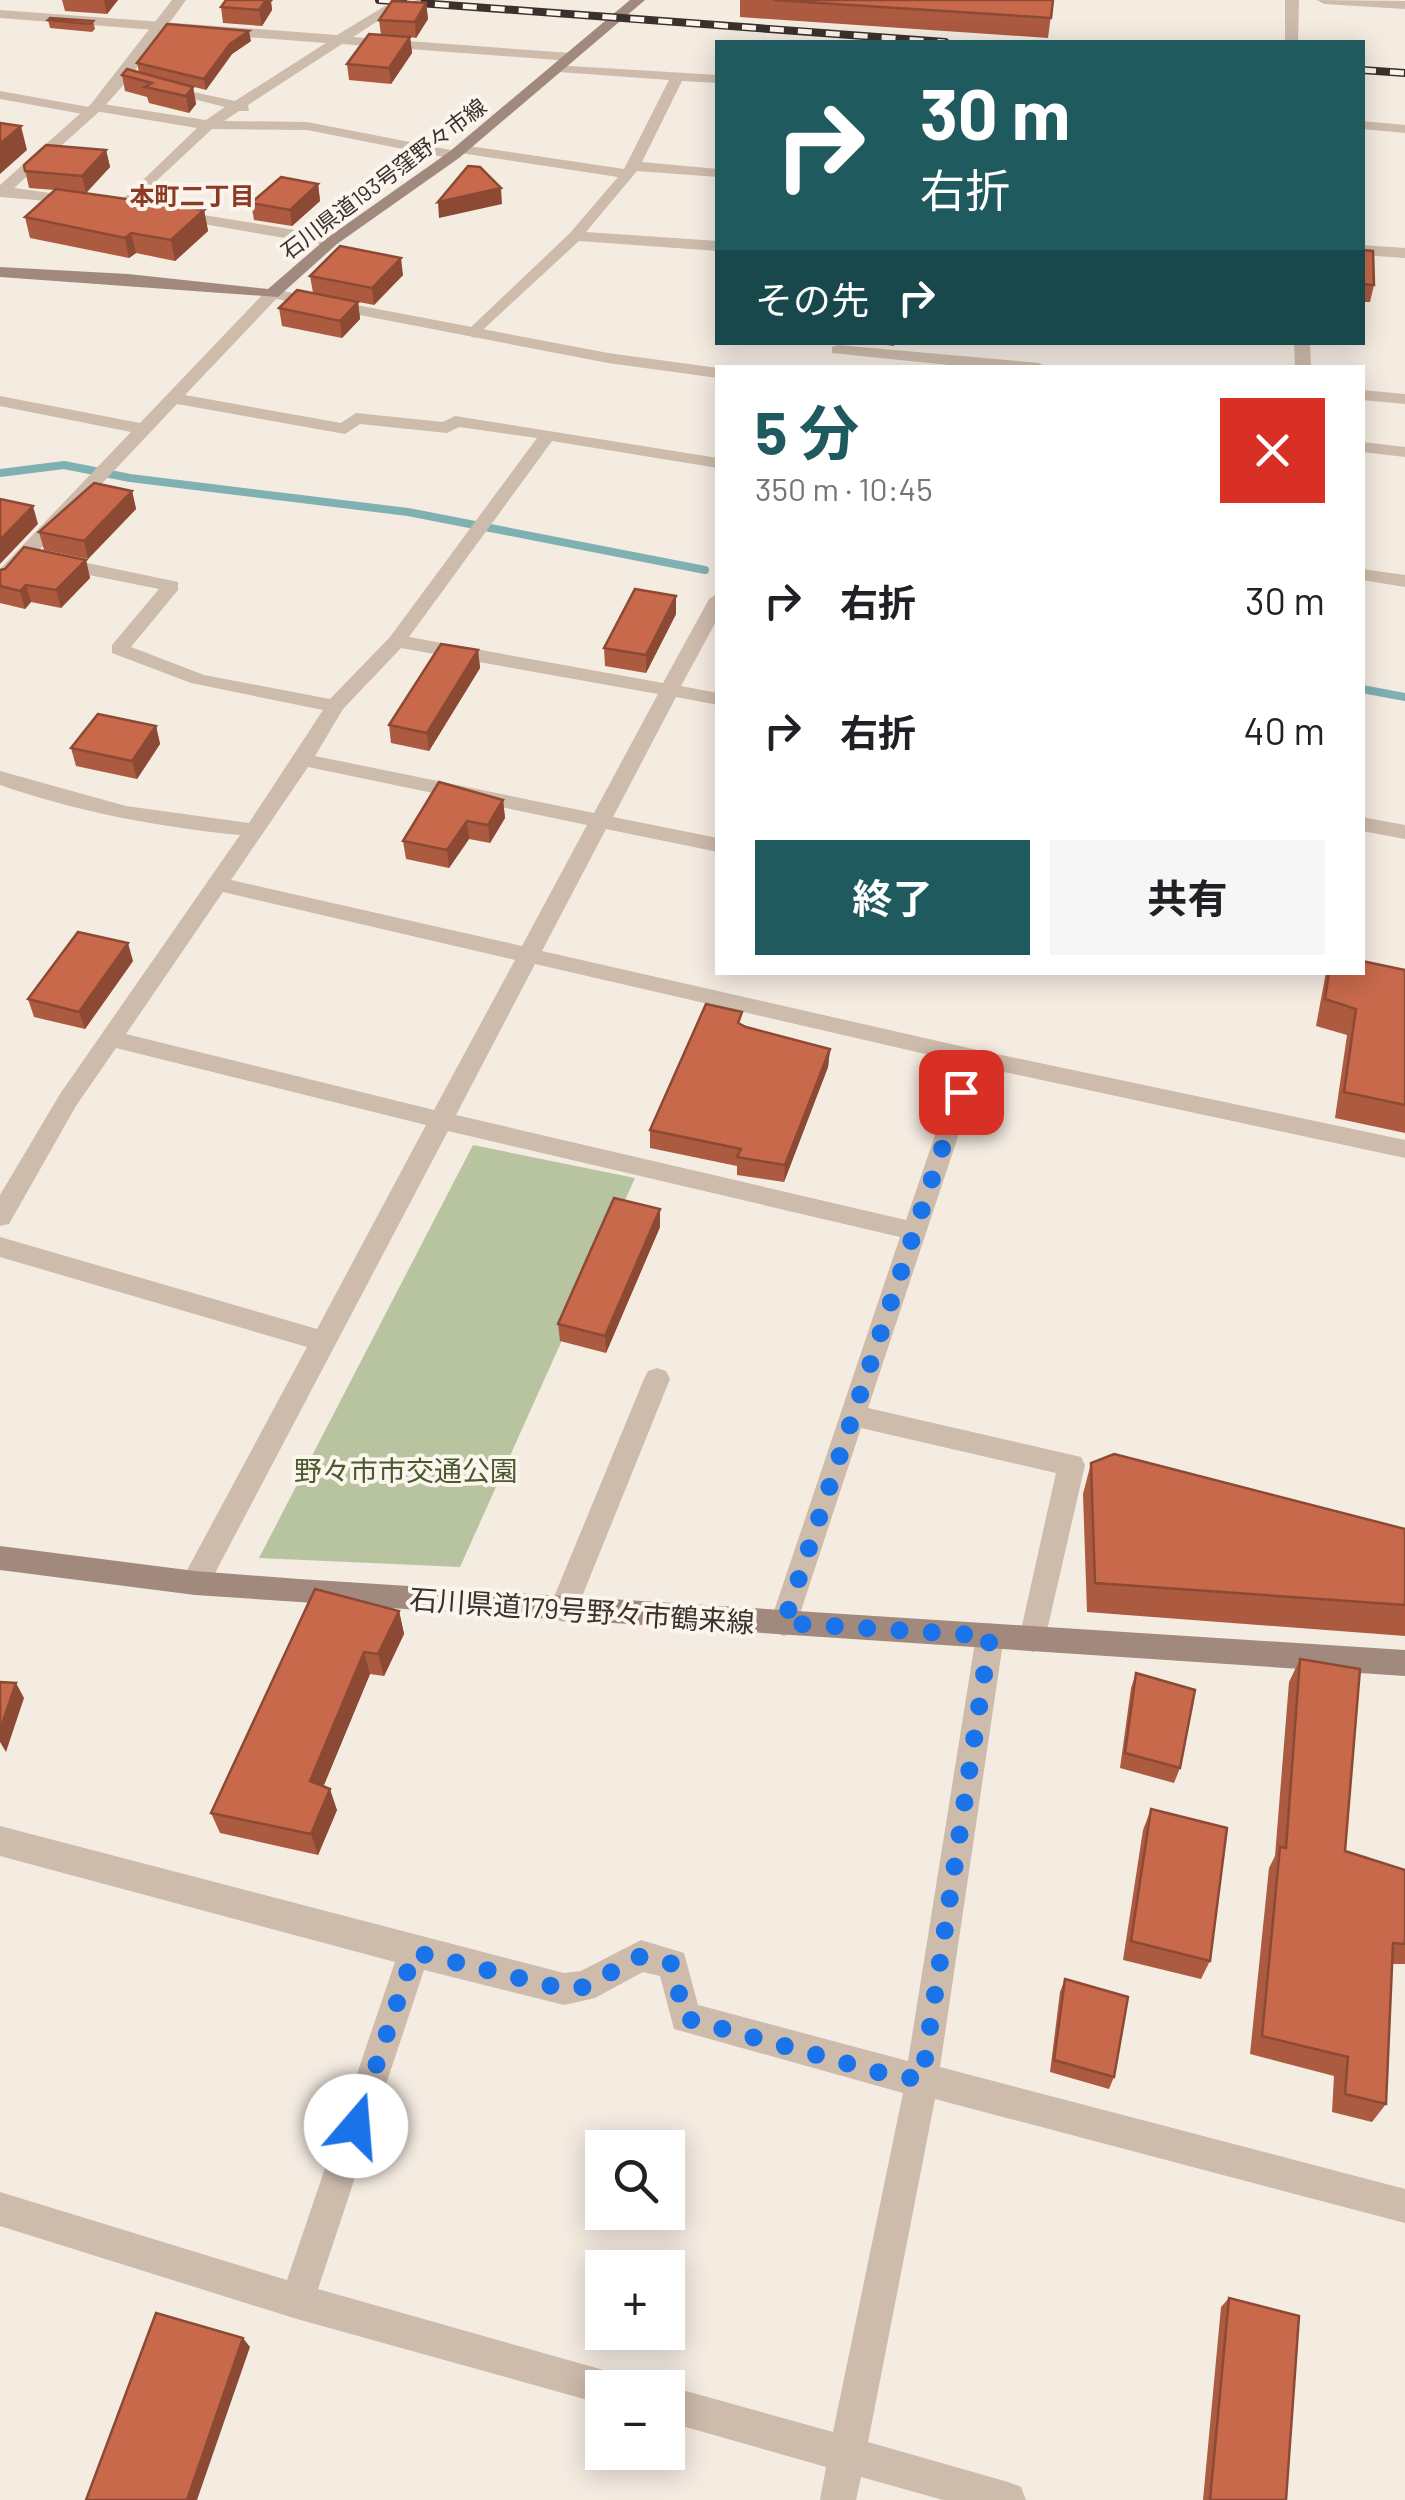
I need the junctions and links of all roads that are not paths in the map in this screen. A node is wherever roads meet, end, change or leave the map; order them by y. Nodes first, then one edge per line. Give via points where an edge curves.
1 (179, 0) edge
2 (638, 0) edge
3 (1292, 0) edge
4 (1324, 0) edge
5 (1399, 3) edge
6 (385, 10) edge
7 (0, 14) edge
8 (160, 26) junction
9 (344, 38) junction
10 (1292, 40) edge
11 (565, 63) junction
12 (123, 77) junction
13 (677, 78) junction
14 (715, 79) edge
15 (0, 95) edge
16 (237, 106) junction
17 (92, 109) junction
18 (208, 125) junction
19 (307, 126) junction
20 (1365, 126) edge
21 (1405, 129) edge
22 (458, 152) junction
23 (630, 170) junction
24 (715, 173) edge
25 (1, 192) edge
26 (88, 202) edge
27 (105, 204) edge
28 (123, 207) junction
29 (142, 210) edge
30 (161, 213) edge
31 (575, 236) junction
32 (332, 242) junction
33 (715, 246) edge
34 (1365, 250) edge
35 (1405, 253) edge
36 (0, 272) edge
37 (272, 294) junction
38 (474, 333) junction
39 (837, 353) edge
40 (999, 365) edge
41 (715, 373) edge
42 (1365, 395) edge
43 (173, 398) junction
44 (1405, 399) edge
45 (0, 401) edge
46 (144, 429) junction
47 (548, 435) junction
48 (1365, 447) edge
49 (1405, 452) edge
50 (715, 462) edge
51 (24, 556) junction
52 (1365, 574) edge
53 (2, 575) edge
54 (1405, 581) edge
55 (715, 604) edge
56 (396, 642) junction
57 (668, 689) junction
58 (715, 698) edge
59 (335, 706) junction
60 (303, 760) junction
61 (0, 778) edge
62 (601, 820) junction
63 (1365, 825) edge
64 (254, 830) junction
65 (1405, 832) edge
66 (715, 844) edge
67 (217, 884) junction
68 (529, 954) junction
69 (111, 1038) junction
70 (972, 1056) junction
71 (439, 1120) junction
72 (1405, 1150) edge
73 (0, 1217) edge
74 (914, 1231) junction
75 (0, 1247) edge
76 (323, 1341) junction
77 (657, 1379) dead end
78 (852, 1414) junction
79 (0, 1558) edge
80 (195, 1582) junction
81 (562, 1609) junction
82 (784, 1623) junction
83 (990, 1636) junction
84 (1033, 1639) junction
85 (1405, 1662) edge
86 (0, 1841) edge
87 (414, 1952) junction
88 (922, 2079) junction
89 (1405, 2206) edge
90 (0, 2209) edge
91 (298, 2301) junction
92 (585, 2382) edge
93 (685, 2409) edge
94 (846, 2454) junction
95 (838, 2500) edge
96 (1008, 2500) edge

1 - 8 street
2 - 11 main road, 石川県道193号窪野々市線
3 - 10 street
4 - 5 street
6 - 9 street
7 - 8 street
8 - 9 street
8 - 12 street
9 - 11 street
9 - 16 street
11 - 13 street
11 - 22 main road, 石川県道193号窪野々市線
12 - 16 street
12 - 17 street
13 - 14 street
13 - 23 street
15 - 17 street
16 - 18 street
16 - 19 street
17 - 18 street
17 - 25 street
18 - 19 street
18 - 28 street
19 - 22 street
20 - 21 street
22 - 23 street
22 - 32 main road, 石川県道193号窪野々市線
23 - 24 street
23 - 31 street
25 - 26 street
27 - 28 street
28 - 29 street
30 - 32 street
31 - 33 street
31 - 38 street
32 - 37 main road, 石川県道193号窪野々市線
34 - 35 street
36 - 37 main road, 石川県道193号窪野々市線
37 - 38 street
37 - 43 street
38 - 41 street
39 - 40 street
42 - 44 street
43 - 46 street
43 - 47 street via 345,430 356,418 447,428 455,420
45 - 46 street
46 - 51 street
47 - 50 street
47 - 56 street
48 - 49 street
51 - 53 street
51 - 59 street via 171,586 119,648 156,668 222,688
52 - 54 street
55 - 57 street
56 - 57 street
56 - 59 street
57 - 58 street
57 - 62 street
59 - 60 street
60 - 62 street
60 - 64 street
61 - 64 street via 148,820
62 - 66 street
62 - 68 street
63 - 65 street
64 - 67 street
67 - 68 street
67 - 69 street
68 - 70 street
68 - 71 street
69 - 71 street
69 - 73 street
70 - 72 street
70 - 74 street
71 - 74 street
71 - 76 street
74 - 78 street
75 - 76 street
76 - 80 street
77 - 81 street
78 - 82 street
78 - 84 street via 1071,1465
79 - 80 main road, 石川県道179号野々市鶴来線
80 - 81 main road, 石川県道179号野々市鶴来線
81 - 82 main road, 石川県道179号野々市鶴来線
82 - 83 main road, 石川県道179号野々市鶴来線
83 - 84 main road, 石川県道179号野々市鶴来線
83 - 88 street
84 - 85 main road, 石川県道179号野々市鶴来線
86 - 87 street
87 - 88 street via 564,1989 584,1987 641,1956 673,1964 684,2018
87 - 91 street
88 - 89 street
88 - 94 street
90 - 91 street
91 - 92 street
93 - 94 street
94 - 95 street
94 - 96 street

